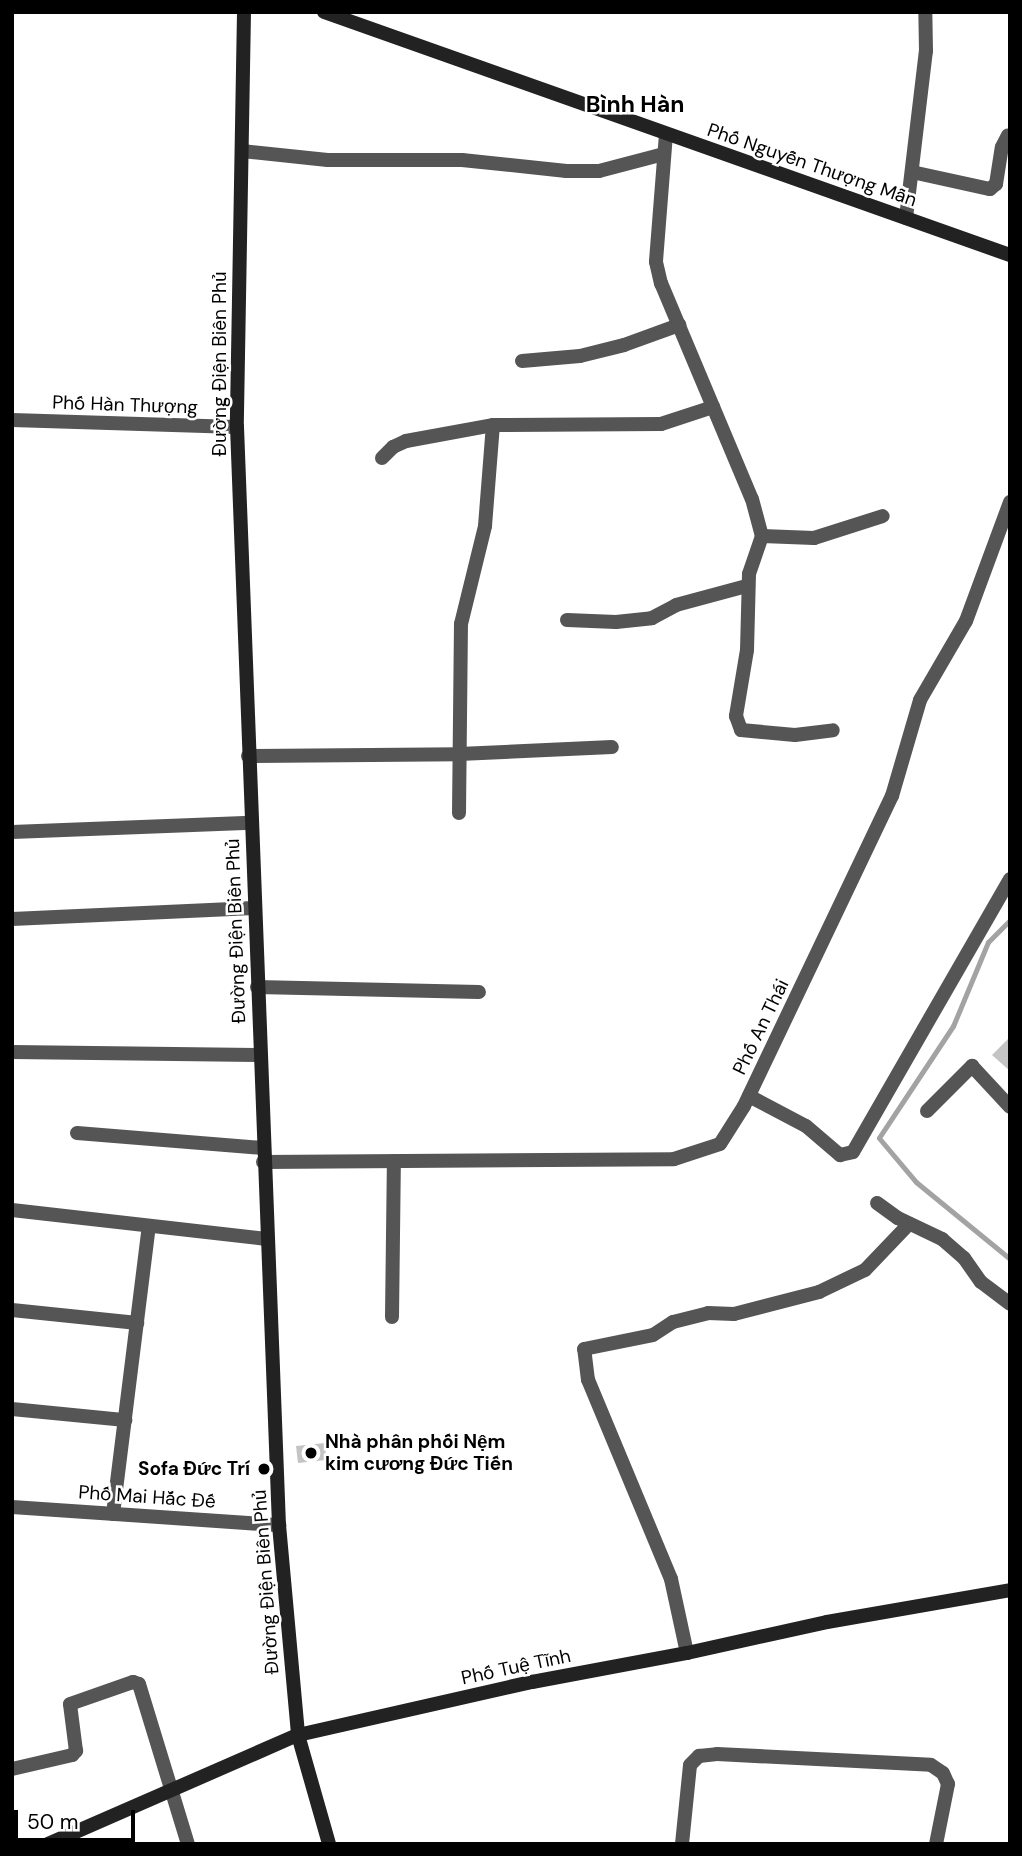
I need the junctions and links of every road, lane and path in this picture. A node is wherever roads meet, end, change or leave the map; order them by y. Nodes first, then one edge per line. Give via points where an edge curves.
1 (244, 12) edge
2 (324, 12) edge
3 (925, 12) edge
4 (666, 134) junction
5 (1008, 135) dead end
6 (242, 151) junction
7 (664, 154) junction
8 (912, 172) junction
9 (906, 218) junction
10 (1010, 255) edge
11 (679, 326) junction
12 (522, 361) dead end
13 (713, 407) junction
14 (12, 421) edge
15 (493, 425) junction
16 (237, 427) junction
17 (383, 458) dead end
18 (1010, 502) edge
19 (883, 516) dead end
20 (762, 536) junction
21 (747, 586) junction
22 (567, 620) dead end
23 (833, 730) dead end
24 (612, 747) dead end
25 (459, 754) junction
26 (248, 756) junction
27 (459, 813) dead end
28 (251, 824) junction
29 (12, 832) edge
30 (1010, 879) edge
31 (254, 908) junction
32 (12, 919) edge
33 (257, 987) junction
34 (479, 992) dead end
35 (12, 1052) edge
36 (259, 1055) junction
37 (749, 1096) junction
38 (1010, 1107) edge
39 (927, 1111) dead end
40 (77, 1133) dead end
41 (263, 1155) junction
42 (394, 1161) junction
43 (877, 1203) dead end
44 (12, 1210) edge
45 (909, 1224) junction
46 (149, 1226) junction
47 (266, 1239) junction
48 (1010, 1304) edge
49 (12, 1310) edge
50 (392, 1317) dead end
51 (137, 1322) junction
52 (12, 1409) edge
53 (125, 1420) junction
54 (12, 1507) edge
55 (113, 1514) junction
56 (279, 1525) junction
57 (1010, 1590) edge
58 (687, 1653) junction
59 (298, 1735) junction
60 (12, 1769) edge
61 (171, 1792) junction
62 (48, 1844) edge
63 (188, 1844) edge
64 (329, 1844) edge
65 (682, 1844) edge
66 (936, 1844) edge

1 - 6 main road, Đường Điện Biên Phủ
2 - 4 main road, Phố Nguyễn Thượng Mẫn
3 - 8 street via 926,51
4 - 7 street
4 - 9 main road, Phố Nguyễn Thượng Mẫn
5 - 8 street via 996,184 990,189
6 - 7 street via 328,160 462,160 588,171
6 - 16 main road, Đường Điện Biên Phủ
7 - 11 street via 656,262
8 - 9 street
9 - 10 main road, Phố Nguyễn Thượng Mẫn
11 - 12 street via 580,356
11 - 13 street
13 - 15 street via 661,424
13 - 20 street via 752,499
14 - 16 street, Phố Hàn Thượng
15 - 17 street via 406,441
15 - 25 street via 485,526 461,624
16 - 26 main road, Đường Điện Biên Phủ
18 - 37 street, Phố An Thái via 965,621 920,700 892,796
19 - 20 street via 814,538
20 - 21 street
21 - 22 street via 676,605 652,618
21 - 23 street via 747,650 736,716 741,730 795,735
24 - 25 street
25 - 26 street
25 - 27 street
26 - 28 main road, Đường Điện Biên Phủ
28 - 29 street
28 - 31 main road, Đường Điện Biên Phủ
30 - 37 street via 853,1152 840,1155 806,1126
31 - 32 street
31 - 33 main road, Đường Điện Biên Phủ
33 - 34 street
33 - 36 main road, Đường Điện Biên Phủ
35 - 36 street
36 - 41 main road, Đường Điện Biên Phủ
37 - 42 street, Phố An Thái via 720,1144 674,1159
38 - 39 street via 971,1066
40 - 41 street, Phố An Thái
41 - 42 street, Phố An Thái
41 - 47 main road, Đường Điện Biên Phủ
42 - 50 street
43 - 45 street
44 - 46 street
45 - 48 street via 942,1239 964,1258 981,1282
45 - 58 street via 865,1270 819,1292 734,1314 708,1313 674,1322 653,1335 584,1349 588,1380 671,1579
46 - 47 street
46 - 51 street
47 - 56 main road, Đường Điện Biên Phủ
49 - 51 street
51 - 53 street
52 - 53 street
53 - 55 street
54 - 55 street, Phố Mai Hắc Đế
55 - 56 street, Phố Mai Hắc Đế
56 - 59 main road, Đường Điện Biên Phủ
57 - 58 main road, Phố Tuệ Tĩnh
58 - 59 main road, Phố Tuệ Tĩnh via 531,1682
59 - 61 main road, Phố Tuệ Tĩnh
59 - 64 main road, Đường Điện Biên Phủ
60 - 61 street via 72,1755 76,1751 70,1704 133,1682 139,1684
61 - 62 main road, Phố Tuệ Tĩnh
61 - 63 street
65 - 66 street via 690,1765 699,1756 717,1754 931,1765 943,1773 948,1784

